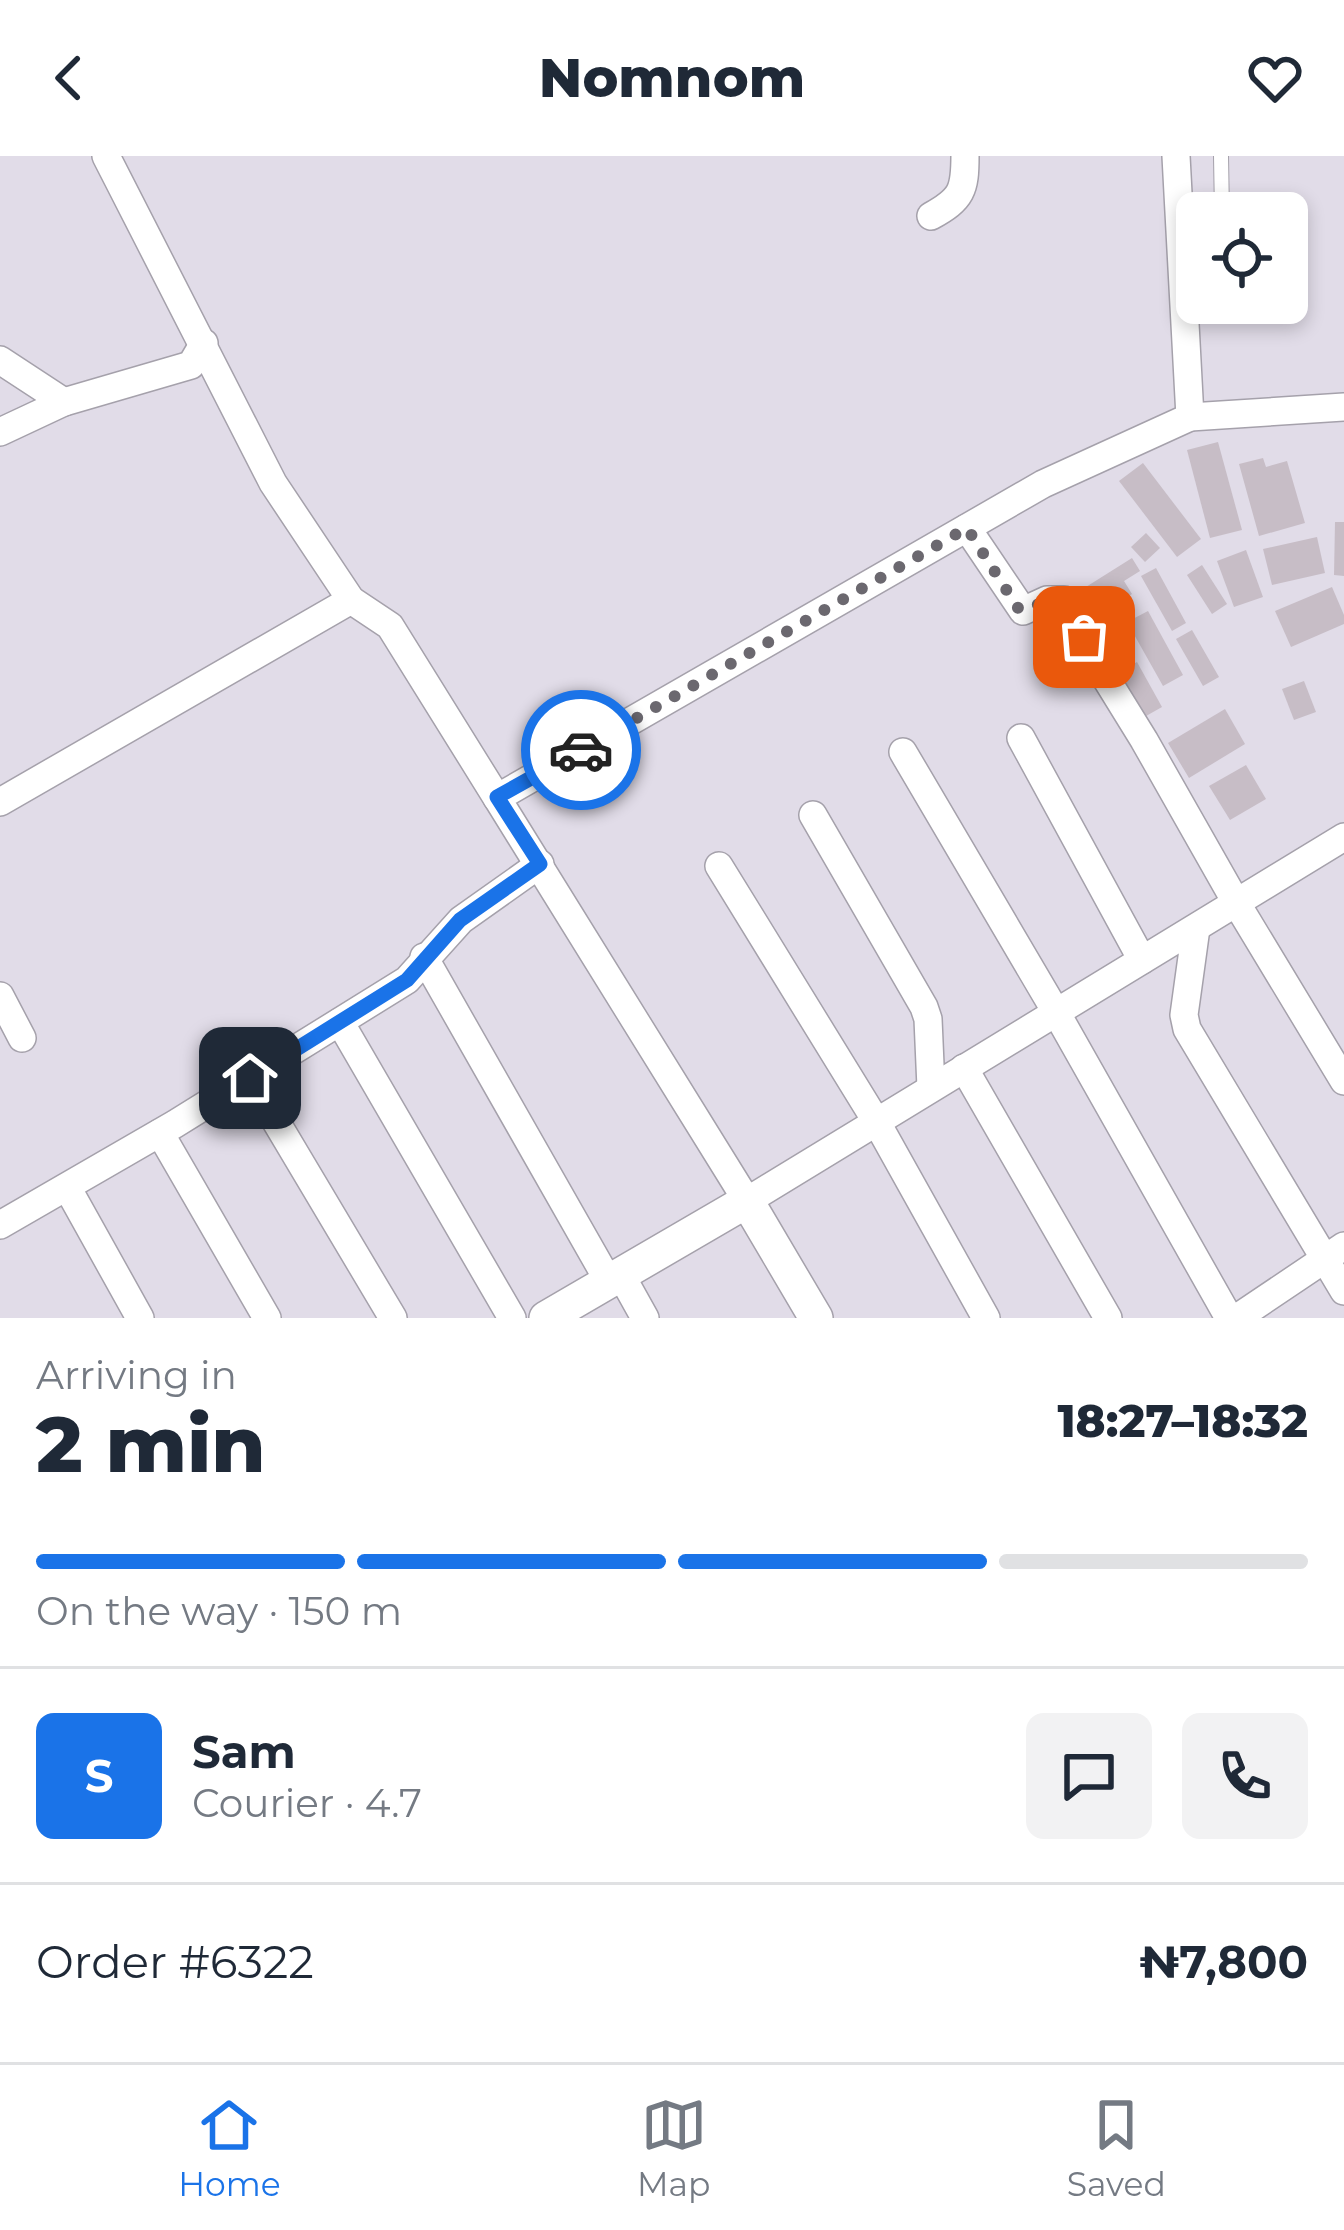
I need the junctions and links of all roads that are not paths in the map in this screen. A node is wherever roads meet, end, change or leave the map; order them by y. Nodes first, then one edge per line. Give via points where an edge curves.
1 (106, 156) edge
2 (965, 156) edge
3 (1176, 156) edge
4 (1221, 156) edge
5 (1222, 192) edge
6 (932, 216) dead end
7 (204, 344) junction
8 (0, 360) edge
9 (64, 402) junction
10 (1344, 407) edge
11 (1190, 417) junction
12 (0, 432) edge
13 (967, 528) junction
14 (351, 600) junction
15 (1022, 738) dead end
16 (903, 752) dead end
17 (497, 797) junction
18 (0, 802) edge
19 (813, 815) dead end
20 (1344, 836) edge
21 (540, 864) junction
22 (719, 866) dead end
23 (1237, 904) junction
24 (1196, 928) junction
25 (424, 957) junction
26 (1142, 960) junction
27 (0, 996) edge
28 (1057, 1012) junction
29 (340, 1022) junction
30 (22, 1038) dead end
31 (964, 1068) junction
32 (250, 1078) junction
33 (1344, 1081) edge
34 (931, 1088) junction
35 (876, 1121) junction
36 (160, 1133) junction
37 (67, 1187) junction
38 (747, 1201) junction
39 (0, 1225) edge
40 (1335, 1252) edge
41 (615, 1278) junction
42 (1344, 1291) edge
43 (140, 1318) edge
44 (267, 1318) edge
45 (393, 1318) edge
46 (512, 1318) edge
47 (546, 1318) edge
48 (645, 1318) edge
49 (816, 1318) edge
50 (986, 1318) edge
51 (1108, 1318) edge
52 (1233, 1318) edge

1 - 7 street
2 - 6 street via 963,190
3 - 11 street
4 - 5 lane
7 - 9 street via 191,365
7 - 14 street via 273,483
8 - 9 street
9 - 12 street
10 - 11 street
11 - 13 street
13 - 17 street
13 - 23 street via 1022,611 1064,600
14 - 17 street via 390,626
14 - 18 street
15 - 26 street
16 - 28 street
17 - 21 street
19 - 34 street via 924,1007
20 - 23 street
21 - 25 street via 460,920
21 - 38 street
22 - 35 street
23 - 24 street
23 - 33 street
24 - 26 street
24 - 40 street via 1187,1029
25 - 29 street via 407,980
25 - 41 street
26 - 28 street
27 - 30 street
28 - 31 street
28 - 52 street
29 - 32 street
29 - 46 street
31 - 34 street
31 - 51 street
32 - 36 street
32 - 45 street
34 - 35 street
35 - 38 street
35 - 50 street
36 - 37 street
36 - 44 street
37 - 39 street
37 - 43 street
38 - 41 street
38 - 49 street
40 - 42 street
40 - 52 street
41 - 47 street
41 - 48 street

